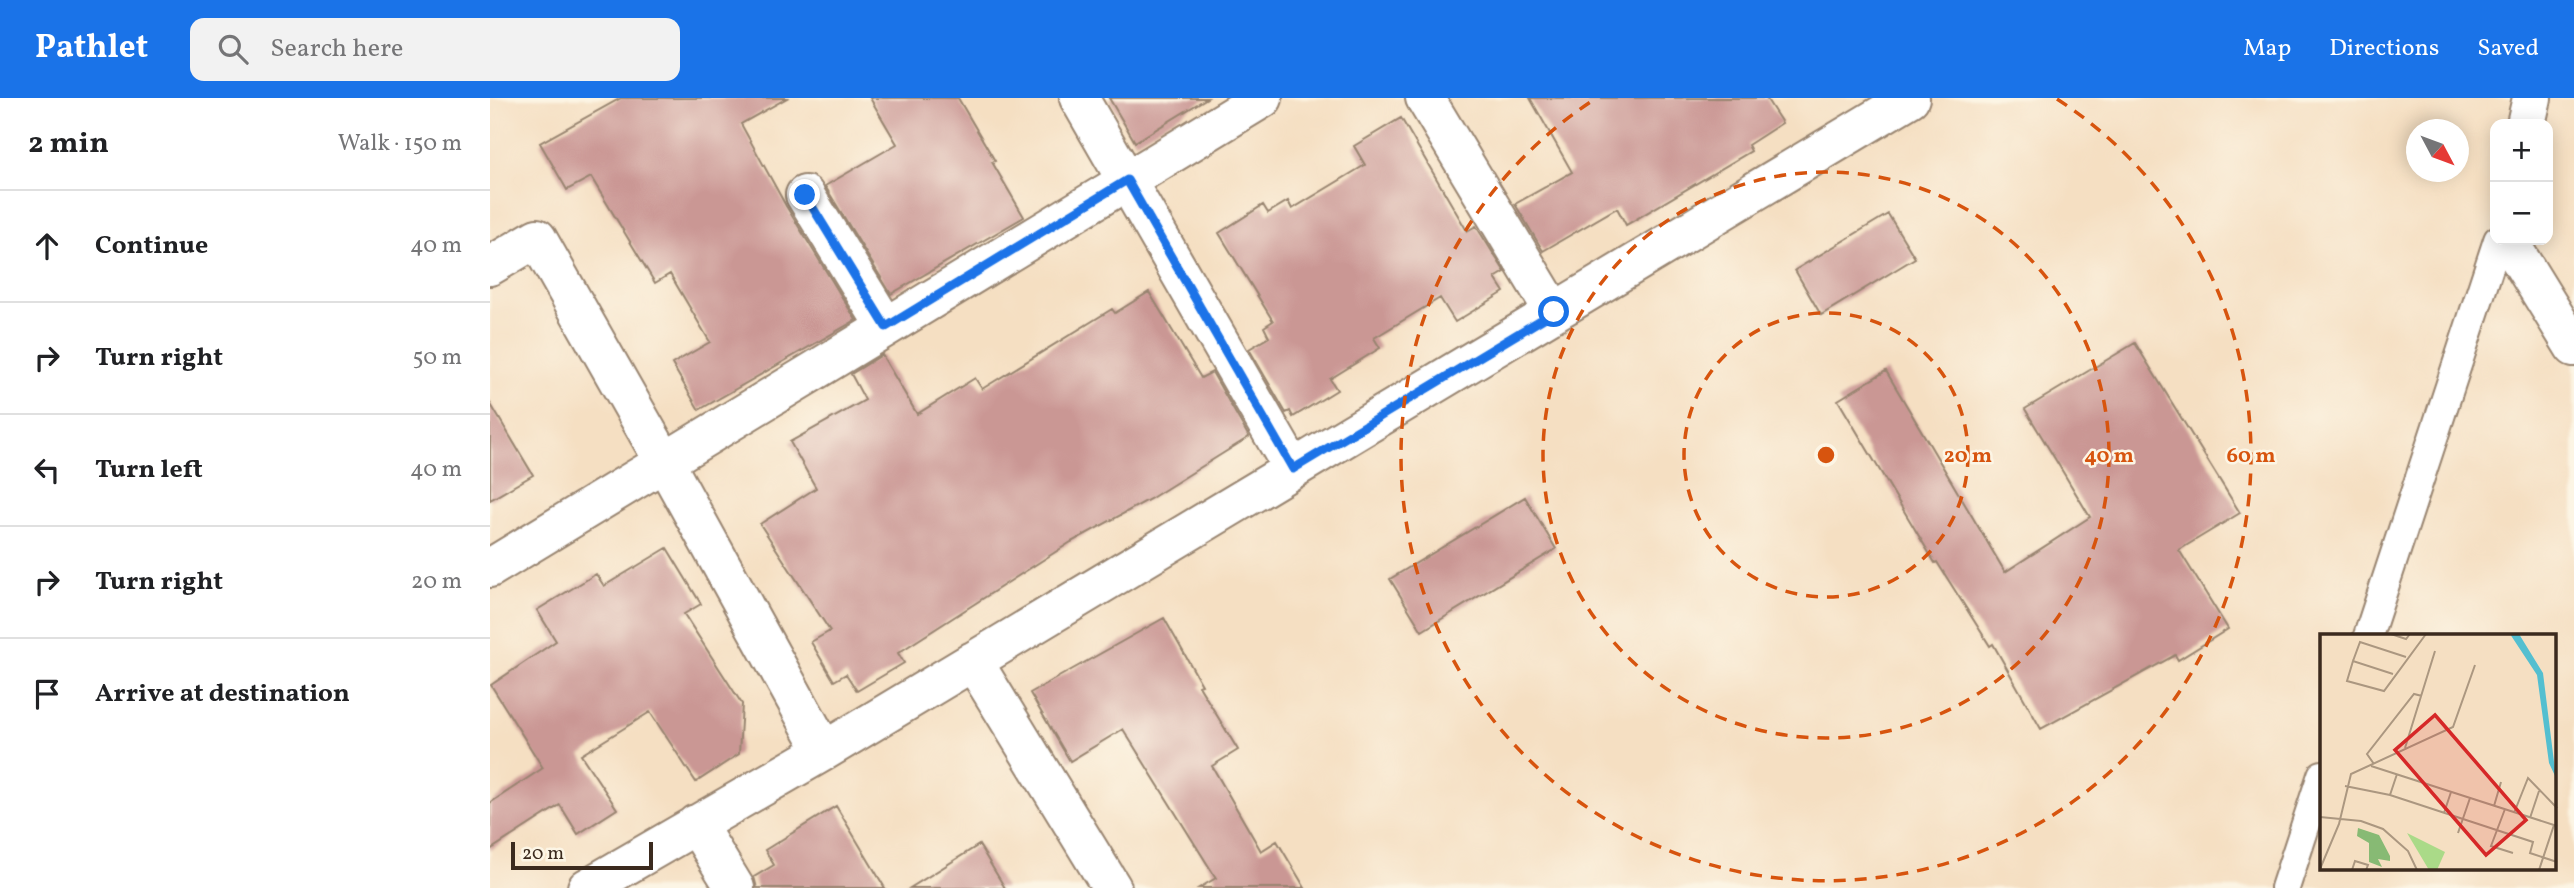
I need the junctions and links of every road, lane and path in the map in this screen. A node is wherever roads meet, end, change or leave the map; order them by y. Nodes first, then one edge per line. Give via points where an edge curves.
1 (1079, 98) edge
2 (1263, 98) edge
3 (1425, 98) edge
4 (1910, 98) edge
5 (2532, 98) edge
6 (2527, 119) edge
7 (1127, 180) junction
8 (805, 195) dead end
9 (2496, 245) edge
10 (2511, 245) edge
11 (490, 266) edge
12 (1554, 312) junction
13 (886, 327) junction
14 (2569, 330) edge
15 (665, 463) junction
16 (1293, 469) junction
17 (490, 568) edge
18 (2369, 634) edge
19 (973, 661) junction
20 (824, 751) junction
21 (2320, 781) edge
22 (696, 824) junction
23 (587, 888) edge
24 (735, 888) edge
25 (1112, 888) edge
26 (2285, 888) edge

1 - 7 street
2 - 7 street
3 - 12 street
4 - 12 street
5 - 6 street
7 - 13 street
7 - 16 street
8 - 13 street
9 - 18 lane
10 - 14 street
11 - 15 street via 537,237
12 - 16 street
13 - 15 street
15 - 17 street
15 - 20 street
16 - 19 street
19 - 20 street
19 - 25 street
20 - 22 street
21 - 26 lane
22 - 23 street
22 - 24 street

